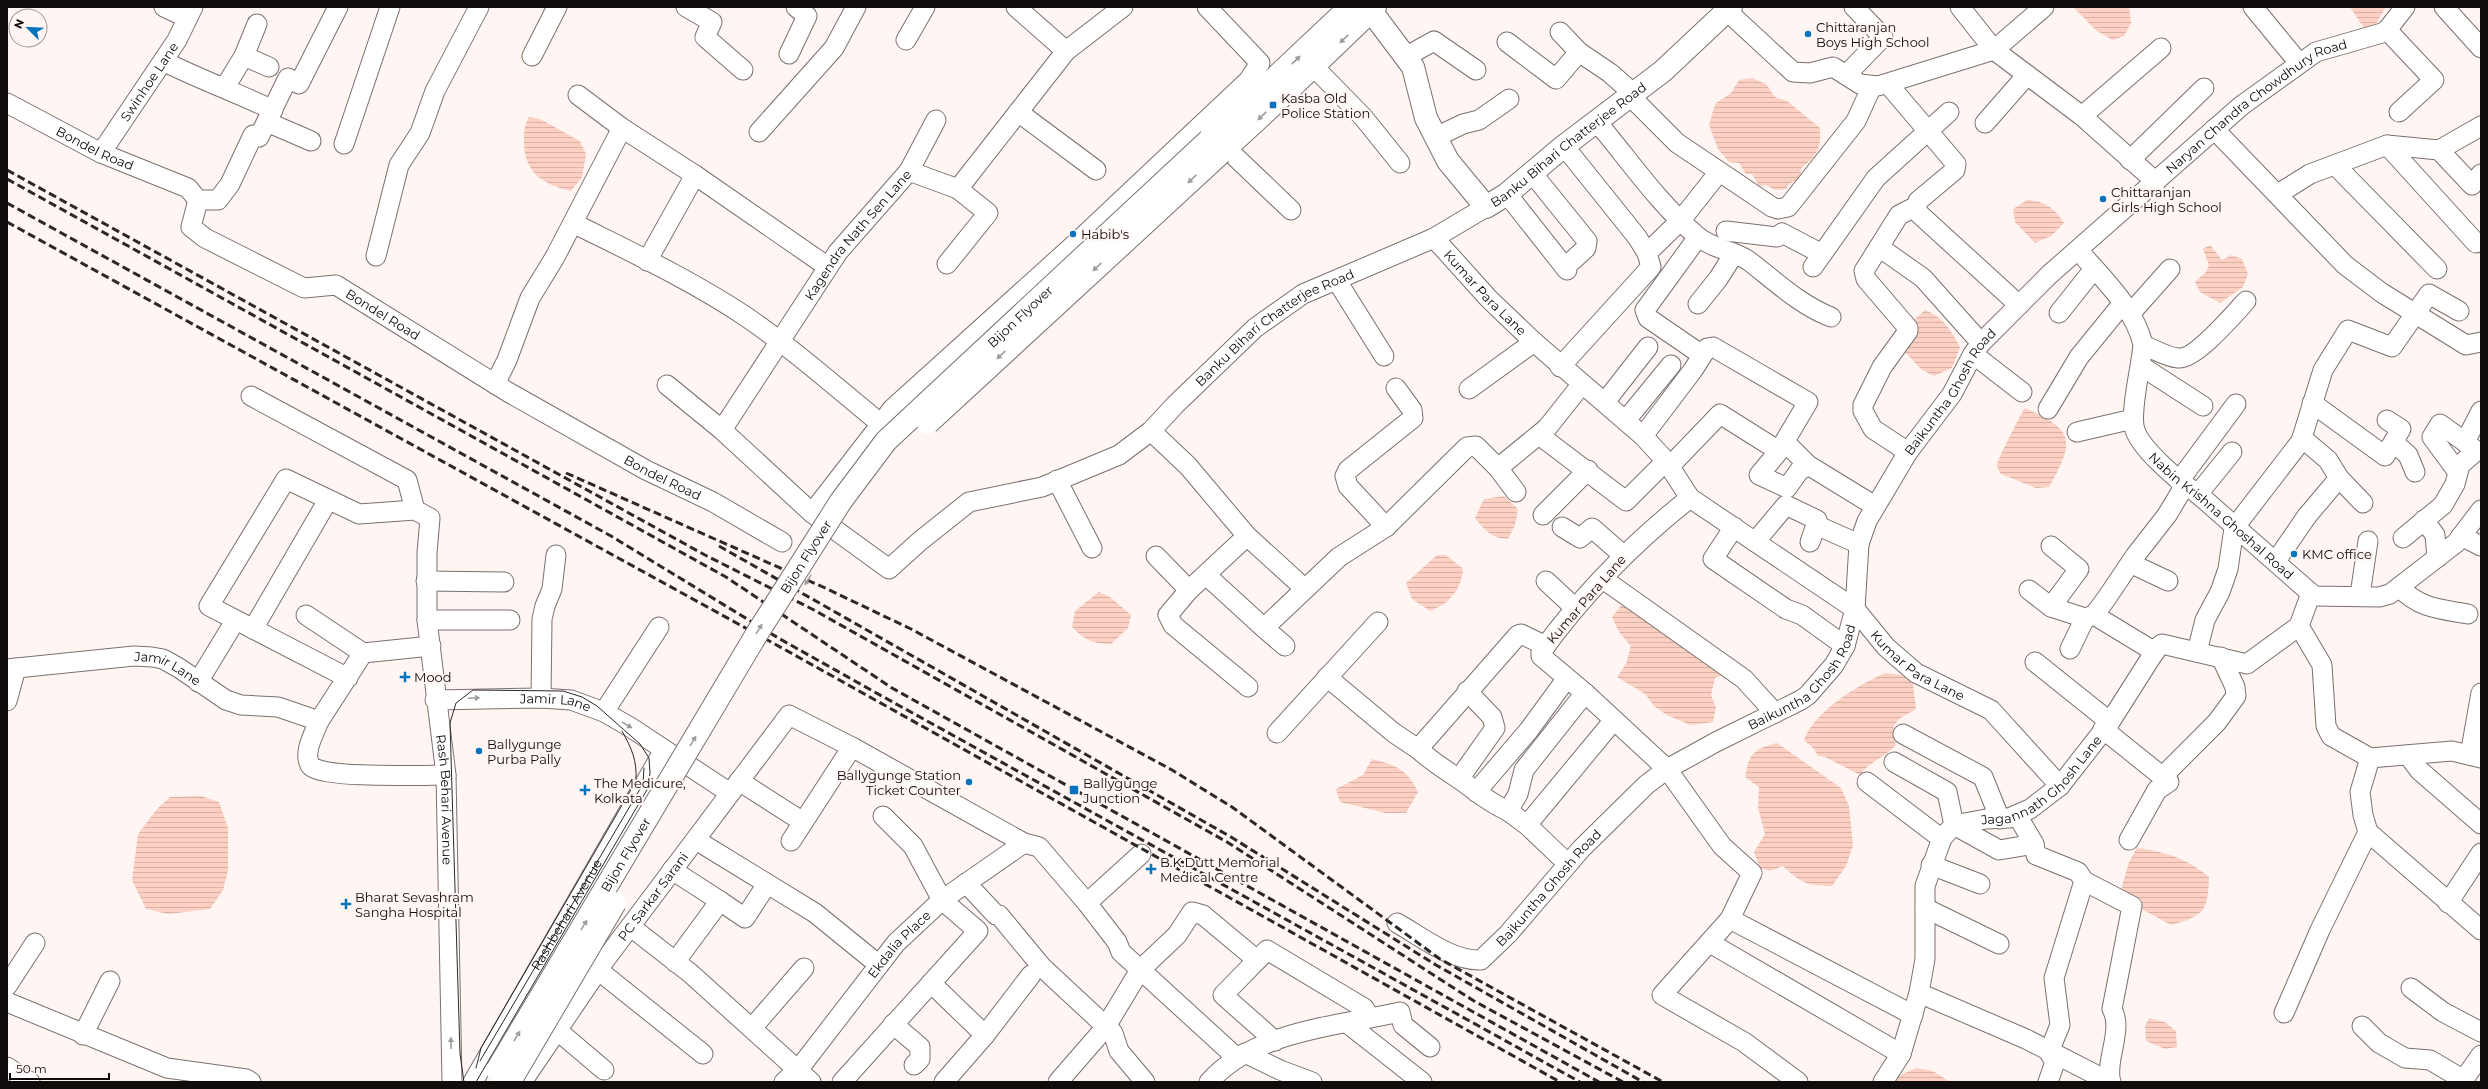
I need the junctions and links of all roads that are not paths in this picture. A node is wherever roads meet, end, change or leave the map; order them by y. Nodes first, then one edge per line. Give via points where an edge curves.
1 (164, 7) edge
2 (338, 7) edge
3 (479, 7) edge
4 (557, 7) edge
5 (686, 7) edge
6 (796, 7) edge
7 (856, 7) edge
8 (925, 7) edge
9 (1016, 7) edge
10 (1123, 7) edge
11 (1207, 7) edge
12 (1350, 7) edge
13 (1854, 7) edge
14 (1960, 7) edge
15 (2044, 7) edge
16 (2253, 7) edge
17 (2405, 7) edge
18 (2444, 7) edge
19 (386, 8) edge
20 (1372, 8) edge
21 (1729, 9) edge
22 (190, 13) edge
23 (257, 24) dead end
24 (2387, 30) junction
25 (1560, 32) dead end
26 (2478, 38) edge
27 (906, 40) dead end
28 (1508, 42) dead end
29 (2161, 48) dead end
30 (1994, 50) junction
31 (1066, 51) junction
32 (1579, 52) junction
33 (789, 54) dead end
34 (244, 56) junction
35 (532, 56) dead end
36 (1405, 57) junction
37 (163, 61) junction
38 (2299, 63) junction
39 (269, 67) dead end
40 (1314, 67) junction
41 (743, 70) dead end
42 (1476, 70) dead end
43 (1846, 75) junction
44 (2027, 75) junction
45 (1880, 85) junction
46 (225, 87) junction
47 (2204, 88) dead end
48 (578, 95) dead end
49 (1632, 95) junction
50 (1509, 99) dead end
51 (7, 103) edge
52 (1018, 112) junction
53 (1949, 112) dead end
54 (2399, 112) dead end
55 (270, 116) junction
56 (2082, 116) junction
57 (936, 120) dead end
58 (1597, 122) junction
59 (1985, 123) dead end
60 (2481, 126) edge
61 (622, 128) junction
62 (2214, 129) junction
63 (1929, 130) junction
64 (759, 132) dead end
65 (1436, 137) junction
66 (311, 141) dead end
67 (344, 144) dead end
68 (1564, 146) junction
69 (2387, 146) junction
70 (1218, 147) junction
71 (2439, 150) junction
72 (101, 153) junction
73 (2130, 160) junction
74 (1400, 163) dead end
75 (2335, 165) junction
76 (1096, 170) dead end
77 (909, 171) junction
78 (1719, 172) junction
79 (1532, 173) junction
80 (2481, 174) edge
81 (695, 175) junction
82 (2156, 182) junction
83 (958, 190) junction
84 (1507, 194) junction
85 (2278, 194) junction
86 (198, 200) junction
87 (1486, 207) junction
88 (1915, 207) junction
89 (1291, 210) dead end
90 (1681, 220) junction
91 (573, 223) junction
92 (1726, 231) dead end
93 (1698, 237) junction
94 (1434, 238) junction
95 (2476, 243) dead end
96 (1879, 247) junction
97 (2078, 250) junction
98 (1647, 253) junction
99 (1734, 254) junction
100 (376, 256) dead end
101 (647, 261) junction
102 (947, 264) dead end
103 (828, 267) junction
104 (2094, 269) junction
105 (2170, 269) dead end
106 (2437, 269) dead end
107 (1337, 281) junction
108 (2246, 302) dead end
109 (1698, 304) dead end
110 (2019, 306) junction
111 (2126, 308) junction
112 (2459, 311) dead end
113 (2415, 312) junction
114 (2059, 313) dead end
115 (1831, 317) dead end
116 (780, 341) junction
117 (1534, 342) junction
118 (2481, 342) edge
119 (2143, 344) junction
120 (1648, 347) dead end
121 (1977, 349) junction
122 (1702, 355) junction
123 (1384, 356) dead end
124 (1671, 365) dead end
125 (2141, 366) junction
126 (1560, 367) junction
127 (495, 384) junction
128 (1582, 384) junction
129 (667, 385) dead end
130 (1396, 388) dead end
131 (1469, 389) dead end
132 (2022, 392) dead end
133 (251, 396) dead end
134 (1605, 402) junction
135 (2312, 403) junction
136 (2236, 404) dead end
137 (2203, 406) dead end
138 (2048, 409) dead end
139 (2481, 411) edge
140 (2133, 419) junction
141 (1626, 420) junction
142 (2387, 420) dead end
143 (881, 424) junction
144 (722, 430) junction
145 (1151, 431) junction
146 (2077, 432) dead end
147 (1540, 435) junction
148 (1643, 436) junction
149 (2302, 438) junction
150 (2394, 444) junction
151 (1782, 446) junction
152 (2474, 450) edge
153 (1908, 452) junction
154 (2232, 452) dead end
155 (1668, 464) junction
156 (1808, 465) junction
157 (1498, 468) junction
158 (1588, 470) junction
159 (2457, 471) junction
160 (2415, 472) dead end
161 (2338, 478) junction
162 (1057, 480) junction
163 (2188, 487) junction
164 (1516, 492) dead end
165 (1786, 497) junction
166 (1690, 498) junction
167 (328, 500) junction
168 (2363, 502) dead end
169 (1876, 506) junction
170 (2481, 510) edge
171 (812, 513) junction
172 (423, 514) junction
173 (1543, 515) dead end
174 (2424, 520) junction
175 (1386, 527) junction
176 (1562, 527) dead end
177 (1734, 527) junction
178 (2234, 528) junction
179 (1248, 536) junction
180 (2461, 536) junction
181 (2403, 538) dead end
182 (2368, 541) dead end
183 (782, 542) dead end
184 (1755, 542) junction
185 (1859, 544) junction
186 (2051, 546) dead end
187 (2481, 546) edge
188 (1092, 548) dead end
189 (556, 555) dead end
190 (1623, 555) junction
191 (1156, 556) dead end
192 (2437, 558) junction
193 (2276, 562) junction
194 (2132, 564) junction
195 (1206, 575) junction
196 (1603, 579) junction
197 (426, 581) junction
198 (1546, 581) dead end
199 (2168, 581) dead end
200 (504, 582) dead end
201 (1304, 588) junction
202 (2400, 588) junction
203 (1189, 590) junction
204 (2029, 590) dead end
205 (2311, 593) junction
206 (2360, 595) junction
207 (2051, 607) junction
208 (1575, 608) junction
209 (1855, 609) junction
210 (306, 614) dead end
211 (2468, 614) dead end
212 (2089, 617) junction
213 (428, 620) junction
214 (510, 620) dead end
215 (235, 621) junction
216 (1378, 622) dead end
217 (2299, 626) junction
218 (659, 627) dead end
219 (1264, 628) junction
220 (253, 629) junction
221 (431, 646) junction
222 (1285, 646) dead end
223 (1546, 646) junction
224 (1845, 646) junction
225 (2070, 649) dead end
226 (2155, 652) junction
227 (2197, 652) junction
228 (363, 653) junction
229 (2221, 657) junction
230 (2035, 662) dead end
231 (12, 669) edge
232 (1327, 677) junction
233 (348, 678) junction
234 (1567, 678) junction
235 (198, 682) junction
236 (1248, 687) dead end
237 (1468, 691) junction
238 (1585, 693) junction
239 (2481, 693) edge
240 (541, 698) junction
241 (436, 700) junction
242 (7, 701) edge
243 (604, 712) junction
244 (1775, 713) junction
245 (1614, 720) junction
246 (319, 721) junction
247 (2106, 725) junction
248 (1277, 732) dead end
249 (1903, 734) dead end
250 (852, 747) junction
251 (1418, 749) junction
252 (664, 750) junction
253 (2408, 756) junction
254 (2476, 757) edge
255 (2370, 758) junction
256 (1894, 762) dead end
257 (1667, 769) junction
258 (446, 775) junction
259 (2163, 776) junction
260 (1459, 779) junction
261 (1867, 782) dead end
262 (2060, 786) junction
263 (735, 787) junction
264 (1476, 792) junction
265 (1508, 810) junction
266 (883, 816) dead end
267 (2009, 817) junction
268 (803, 822) junction
269 (2481, 824) edge
270 (1527, 825) junction
271 (1954, 826) junction
272 (2368, 832) junction
273 (1942, 839) junction
274 (696, 840) junction
275 (791, 840) dead end
276 (2129, 840) dead end
277 (1024, 843) junction
278 (2034, 844) junction
279 (2481, 853) edge
280 (1141, 854) dead end
281 (1568, 864) junction
282 (1931, 865) junction
283 (672, 870) junction
284 (2084, 881) junction
285 (966, 883) junction
286 (767, 884) junction
287 (1980, 884) dead end
288 (942, 900) junction
289 (720, 901) junction
290 (1087, 903) junction
291 (2448, 903) junction
292 (1925, 908) junction
293 (1730, 919) junction
294 (1397, 923) dead end
295 (630, 927) junction
296 (2481, 930) edge
297 (35, 943) dead end
298 (1710, 943) junction
299 (2000, 944) dead end
300 (1256, 960) junction
301 (675, 962) junction
302 (879, 965) junction
303 (804, 968) dead end
304 (598, 970) junction
305 (1140, 970) junction
306 (1031, 975) dead end
307 (110, 981) dead end
308 (931, 983) junction
309 (7, 986) edge
310 (2411, 988) dead end
311 (1919, 993) junction
312 (7, 1002) edge
313 (2284, 1013) dead end
314 (1913, 1015) junction
315 (1370, 1018) junction
316 (1347, 1023) junction
317 (893, 1024) junction
318 (2362, 1026) dead end
319 (752, 1028) junction
320 (1105, 1028) junction
321 (558, 1031) junction
322 (2481, 1032) edge
323 (83, 1035) junction
324 (985, 1035) junction
325 (1275, 1041) junction
326 (1430, 1048) dead end
327 (2049, 1052) junction
328 (703, 1054) dead end
329 (1901, 1054) junction
330 (2481, 1055) edge
331 (1241, 1056) junction
332 (914, 1065) dead end
333 (7, 1068) edge
334 (604, 1070) dead end
335 (804, 1076) edge
336 (211, 1079) edge
337 (506, 1079) edge
338 (948, 1081) edge
339 (1212, 1081) edge
340 (2463, 1081) edge
341 (30, 1082) edge
342 (251, 1082) edge
343 (452, 1082) edge
344 (473, 1082) edge
345 (784, 1082) edge
346 (842, 1082) edge
347 (1058, 1082) edge
348 (1145, 1082) edge
349 (1312, 1082) edge
350 (1422, 1082) edge
351 (1798, 1082) edge
352 (1883, 1082) edge
353 (2048, 1082) edge
354 (2111, 1082) edge

1 - 22 street
2 - 55 street via 298,84 288,78
3 - 100 street via 435,92 420,133 399,165
4 - 35 street
5 - 41 street via 712,22 705,37
6 - 33 street via 807,16
7 - 64 street via 834,48
8 - 27 street
9 - 31 street
10 - 31 street
11 - 143 street via 1260,63 1248,81 1077,242 892,409
70 -> 12 main road, Bijon Flyover via 1231,120
13 - 43 street via 1883,37
14 - 30 street
15 - 30 street
16 - 38 street
17 - 24 street, Naryan Chandra Chowdhury Road
18 - 26 street
19 - 67 street
20 - 36 main road
20 -> 40 main road
21 - 43 street via 1793,72 1810,72 1830,67
21 - 49 main road, Banku Bihari Chatterjee Road via 1663,71
22 - 37 street, Swinhoe Lane
23 - 34 street
24 - 38 street, Naryan Chandra Chowdhury Road via 2375,36 2322,49
24 - 54 street via 2434,80
25 - 32 street
28 - 32 street via 1556,79
29 - 56 street
30 - 44 street
30 - 45 street
31 - 52 street
32 - 49 street via 1610,73
34 - 39 street
34 - 46 street
36 - 42 street via 1434,41
36 - 65 main road via 1413,68 1426,118
37 - 46 street via 203,80
37 - 72 street, Swinhoe Lane
38 - 62 street, Naryan Chandra Chowdhury Road
40 -> 70 main road
40 - 74 street via 1363,117
43 - 45 street via 1860,84
44 - 56 street
44 - 59 street
45 - 63 street
45 - 78 street via 1856,121 1788,207 1772,207
46 - 55 street
47 - 73 street
48 - 61 street
49 - 58 main road, Banku Bihari Chatterjee Road
49 - 78 street via 1673,139
50 - 65 street via 1479,120 1463,124
51 - 72 street, Bondel Road
52 - 76 street
52 - 83 street
53 - 63 street
55 - 66 street
55 - 86 street via 259,137 253,135 230,184 218,200
56 - 73 street
57 - 77 street
58 - 68 main road, Banku Bihari Chatterjee Road
58 - 90 street
60 - 71 street
61 - 81 street
61 - 91 street
62 - 82 street, Naryan Chandra Chowdhury Road
62 - 85 street
63 - 88 street via 1955,161 1956,170 1918,201
63 - 92 street via 1876,178 1817,260 1782,233 1777,237
65 - 87 main road via 1448,161
68 - 79 main road, Banku Bihari Chatterjee Road
68 - 98 street
69 - 71 street
69 - 75 street
69 - 95 street
70 - 89 street
70 - 337 main road, Bijon Flyover, bridge via 897,451 854,510 771,640
71 - 80 street via 2472,185
72 - 86 street, Bondel Road via 188,188
73 - 82 street
75 - 85 street via 2310,174
75 - 106 street
77 - 83 street, Kagendra Nath Sen Lane
77 - 103 street, Kagendra Nath Sen Lane via 838,252
78 - 90 street
79 - 84 main road, Banku Bihari Chatterjee Road
79 - 84 street via 1588,241 1586,248 1570,265
81 - 101 street
81 - 103 street
82 - 97 street, Naryan Chandra Chowdhury Road
83 - 102 street, Kagendra Nath Sen Lane via 988,213
84 - 87 main road, Banku Bihari Chatterjee Road
85 - 113 street via 2345,265 2382,293
86 - 127 street, Bondel Road via 191,227 205,238 304,288 336,285
87 - 94 street, Banku Bihari Chatterjee Road
88 - 96 street via 1899,215
88 - 110 street via 1916,211
90 - 93 street
90 - 98 street
91 - 101 street
91 - 127 street via 530,298 507,360
93 - 99 street
93 - 122 street via 1646,306 1645,314
94 - 107 street, Banku Bihari Chatterjee Road
94 - 117 street, Kumar Para Lane via 1489,299
96 - 121 street via 1923,278
96 - 153 street via 1865,268 1866,279 1908,328 1908,332 1882,367 1864,400 1863,411 1873,429
97 - 104 street, Nabin Krishna Ghoshal Road
97 - 110 street, Baikuntha Ghosh Road
98 - 126 street via 1652,267
99 - 109 street
99 - 115 street via 1748,261 1812,308
101 - 116 street via 743,315
103 - 116 street, Kagendra Nath Sen Lane
104 - 111 street, Nabin Krishna Ghoshal Road
104 - 114 street
105 - 111 street
107 - 123 street
107 - 145 street, Banku Bihari Chatterjee Road via 1304,294 1255,328
108 - 119 street via 2202,345 2184,358 2172,357
110 - 121 street, Baikuntha Ghosh Road
111 - 119 street, Nabin Krishna Ghoshal Road
111 - 138 street via 2079,357
112 - 113 street via 2429,294
113 - 118 street via 2466,345
113 - 135 street via 2392,347 2348,330 2323,370
116 - 143 street
116 - 144 street, Kagendra Nath Sen Lane
117 - 126 street, Kumar Para Lane
117 - 131 street
119 - 125 street, Nabin Krishna Ghoshal Road
120 - 134 street
121 - 132 street
121 - 153 street, Baikuntha Ghosh Road via 1952,394
122 - 148 street
122 - 151 street via 1706,348 1713,347 1807,400
124 - 141 street
125 - 137 street
125 - 140 street, Nabin Krishna Ghoshal Road
126 - 128 street, Kumar Para Lane
127 - 183 street, Bondel Road via 646,470 713,502
128 - 134 street, Kumar Para Lane
128 - 147 street
129 - 144 street
130 - 175 street via 1412,410 1413,418 1348,470 1345,476 1348,486
133 - 172 street, Rash Behari Avenue via 407,480
134 - 141 street, Kumar Para Lane
135 - 149 street
135 - 150 street via 2385,456
136 - 163 street
139 - 152 street
140 - 146 street
140 - 163 street, Nabin Krishna Ghoshal Road via 2134,428 2141,440
141 - 148 street, Kumar Para Lane
142 - 150 street via 2401,429
143 - 171 street
144 - 171 street
145 - 162 street, Banku Bihari Chatterjee Road via 1119,455
145 - 179 street via 1188,466
147 - 157 street
147 - 158 street
148 - 155 street, Kumar Para Lane
149 - 161 street via 2328,460
149 - 178 street
150 - 160 street via 2408,455
151 - 155 street via 1720,414
151 - 156 street
151 - 165 street via 1759,475
152 - 159 street
152 - 159 street via 2440,424 2432,437
153 - 169 street, Baikuntha Ghosh Road
154 - 163 street
155 - 158 street via 1626,501
155 - 166 street, Kumar Para Lane
156 - 165 street via 1799,471
156 - 169 street
157 - 164 street
157 - 175 street via 1476,446 1468,447
158 - 173 street
159 - 174 street via 2455,484 2442,505
161 - 168 street
161 - 193 street via 2307,516
162 - 171 street, Banku Bihari Chatterjee Road via 1042,487 969,502 920,541 889,570
162 - 188 street
163 - 178 street, Nabin Krishna Ghoshal Road
163 - 194 street via 2135,556
165 - 184 street
165 - 185 street via 1817,520 1813,534
166 - 177 street, Kumar Para Lane
166 - 190 street, Kumar Para Lane
167 - 172 street via 359,514
167 - 215 street via 286,479 209,606
167 - 220 street
169 - 185 street, Baikuntha Ghosh Road via 1867,521
170 - 180 street
172 - 197 street, Rash Behari Avenue
174 - 181 street
174 - 192 street via 2435,535
175 - 201 street via 1339,557
176 - 190 street via 1580,538 1592,528
177 - 184 street, Kumar Para Lane
177 - 224 street via 1713,559 1786,609 1802,615
178 - 193 street, Nabin Krishna Ghoshal Road
178 - 227 street via 2228,569 2220,592 2205,620
179 - 195 street
179 - 201 street
180 - 187 street
180 - 192 street
182 - 206 street
184 - 209 street, Kumar Para Lane
185 - 209 street, Baikuntha Ghosh Road
186 - 207 street via 2079,570
189 - 240 street via 552,589 542,619
190 - 196 street, Kumar Para Lane
191 - 203 street
192 - 202 street
193 - 205 street, Nabin Krishna Ghoshal Road
194 - 199 street
194 - 212 street
195 - 203 street
195 - 219 street
196 - 208 street, Kumar Para Lane
196 - 244 street via 1744,679
197 - 200 street
197 - 213 street, Rash Behari Avenue
198 - 208 street
201 - 219 street
202 - 206 street via 2385,596
202 - 211 street via 2411,600 2425,606
203 - 236 street via 1170,611 1170,622
204 - 207 street
205 - 206 street via 2314,596
205 - 217 street
207 - 212 street
208 - 223 street, Kumar Para Lane
209 - 224 street, Baikuntha Ghosh Road
209 - 262 street, Kumar Para Lane via 1886,647 1916,672 1991,710
210 - 228 street
212 - 225 street
212 - 226 street
213 - 214 street
213 - 221 street, Rash Behari Avenue
215 - 220 street
215 - 235 street
216 - 232 street
217 - 229 street via 2247,664
217 - 255 street via 2322,666 2328,732 2344,745
218 - 243 street
219 - 222 street
220 - 233 street
221 - 228 street
221 - 241 street, Rash Behari Avenue
223 - 234 street, Kumar Para Lane via 1541,656
223 - 237 street via 1518,634
224 - 244 street, Baikuntha Ghosh Road via 1834,665 1808,695
226 - 227 street via 2162,644
226 - 247 street, Jagannath Ghosh Lane
227 - 229 street
228 - 233 street
229 - 259 street via 2236,696 2217,722
230 - 247 street
231 - 235 street, Jamir Lane via 134,656 152,657 174,665
231 - 242 street
232 - 248 street
232 - 251 street via 1394,733
233 - 246 street
234 - 238 street, Kumar Para Lane
234 - 264 street via 1529,730
235 - 246 street, Jamir Lane via 226,700 241,705 278,707
237 - 251 street
237 - 260 street via 1492,717 1495,728
238 - 245 street, Kumar Para Lane
238 - 265 street via 1524,770 1518,794
239 - 254 street
241 -> 240 street, Jamir Lane
240 - 243 street, Jamir Lane via 571,700
241 - 258 street, Rash Behari Avenue
243 -> 252 street, Jamir Lane
244 - 257 street, Baikuntha Ghosh Road
245 - 257 street, Kumar Para Lane
245 - 270 street
246 - 258 street via 307,753 310,765 315,770 338,774
247 - 259 street
247 - 262 street, Jagannath Ghosh Lane
249 - 267 street via 1984,776
250 - 263 street, PC Sarkar Sarani via 789,715
250 - 268 street
250 - 277 street
251 - 260 street via 1436,765
252 - 263 street, Jamir Lane
252 - 344 street, Rashbehari Avenue
253 - 254 street via 2452,751
253 - 255 street
253 - 269 street via 2419,770
255 - 272 street via 2360,792
256 - 271 street via 1948,792
257 - 281 street, Baikuntha Ghosh Road via 1646,785
257 - 293 street, Kumar Para Lane via 1722,846 1752,873
343 -> 258 street, Rash Behari Avenue
259 - 276 street via 2168,782 2157,790
260 - 264 street
261 - 273 street
262 - 267 street, Jagannath Ghosh Lane via 2038,804
263 - 268 street, Jamir Lane
263 - 274 street, PC Sarkar Sarani
264 - 265 street via 1488,802
265 - 270 street
266 - 288 street via 913,846
267 - 271 street, Jagannath Ghosh Lane
267 - 278 street
268 - 275 street
270 - 281 street
271 - 273 street
271 - 278 street via 1998,850
272 - 291 street
272 - 313 street via 2320,930
273 - 282 street
274 - 283 street, PC Sarkar Sarani
274 - 286 street
277 - 285 street, Ekdalia Place
277 - 290 street via 1039,847
278 - 284 street via 2036,855 2041,859 2078,872
279 - 291 street
280 - 290 street
281 - 294 street, Baikuntha Ghosh Road via 1508,934 1481,960 1450,954
282 - 287 street
282 - 292 street via 1925,886
283 - 289 street
283 - 295 street, PC Sarkar Sarani
284 - 327 street via 2054,978 2060,1025
284 - 354 street via 2132,906 2112,1009 2116,1016 2116,1028
285 - 288 street, Ekdalia Place
285 - 320 street via 998,915 1042,967
286 - 289 street via 745,918
286 - 302 street via 815,913
288 - 302 street, Ekdalia Place via 896,943
288 - 308 street via 978,931
289 - 301 street
290 - 305 street via 1121,952
291 - 296 street
292 - 299 street
292 - 311 street via 1925,959
293 - 298 street
293 - 314 street
295 - 301 street
295 - 304 street, PC Sarkar Sarani
297 - 309 street
298 - 329 street
298 - 351 street via 1662,995 1736,1037
300 - 305 street via 1203,915 1192,912 1177,934
300 - 315 street via 1267,950 1364,1008
300 - 325 street via 1223,995
301 - 319 street
302 - 335 street, Ekdalia Place
303 - 319 street
304 - 321 street, PC Sarkar Sarani
304 - 328 street
305 - 320 street
305 - 331 street
306 - 324 street
307 - 323 street
308 - 317 street
308 - 324 street
310 - 322 street via 2443,1012
311 - 314 street
311 - 327 street via 2026,1039
312 - 323 street
314 - 329 street
315 - 316 street
315 - 326 street via 1400,1012 1403,1025
316 - 325 street
316 - 350 street
317 - 332 street via 920,1047 920,1058
317 - 346 street
318 - 340 street via 2379,1043 2405,1058 2430,1060
319 - 335 street
320 - 347 street
320 - 348 street via 1113,1033 1119,1050
321 - 334 street
321 - 337 street, PC Sarkar Sarani
323 - 336 street via 167,1068
324 - 338 street
325 - 331 street via 1252,1048
327 - 353 street via 2055,1062
327 - 354 street
329 - 352 street
330 - 340 street
331 - 339 street
331 - 349 street
333 - 341 street
335 - 345 street, Ekdalia Place
336 - 342 street via 246,1079

